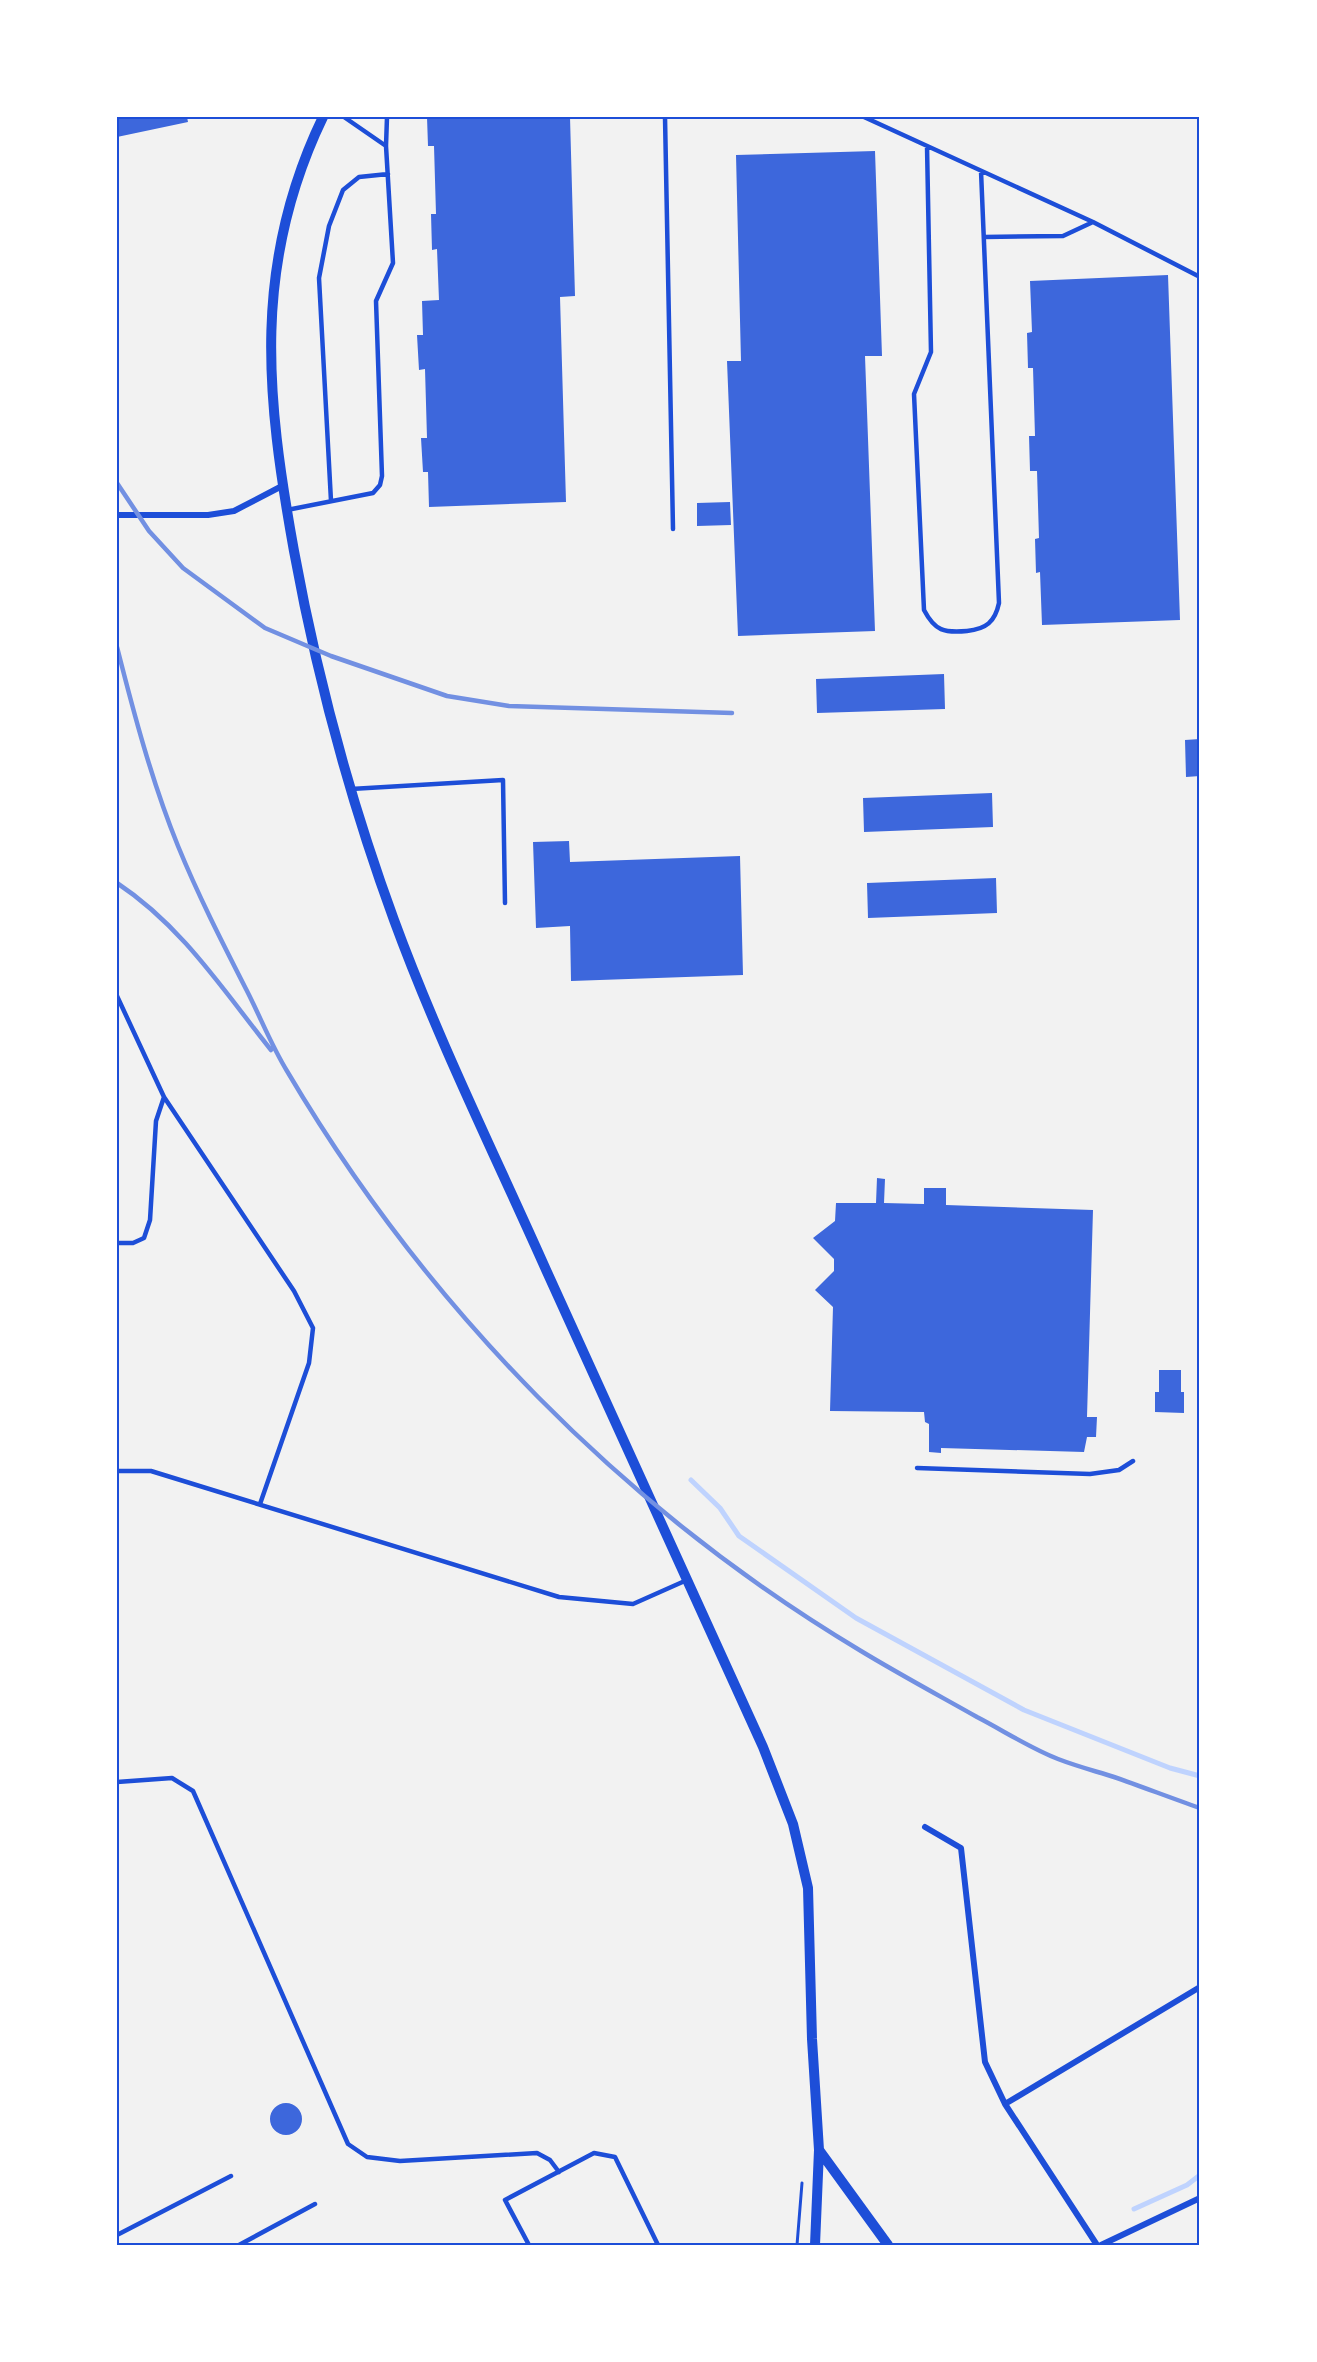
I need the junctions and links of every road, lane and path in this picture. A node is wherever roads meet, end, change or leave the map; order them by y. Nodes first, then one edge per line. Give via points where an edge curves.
1 (323, 117) edge
2 (344, 117) edge
3 (387, 117) edge
4 (665, 117) edge
5 (864, 117) edge
6 (386, 146) junction
7 (927, 146) junction
8 (981, 171) junction
9 (388, 174) junction
10 (1093, 222) junction
11 (984, 237) junction
12 (1200, 277) edge
13 (282, 486) junction
14 (331, 501) junction
15 (287, 510) junction
16 (117, 515) edge
17 (673, 528) dead end
18 (351, 789) junction
19 (505, 903) dead end
20 (117, 996) edge
21 (164, 1097) junction
22 (117, 1243) edge
23 (1134, 1461) dead end
24 (917, 1468) dead end
25 (117, 1471) edge
26 (260, 1504) junction
27 (687, 1580) junction
28 (117, 1782) edge
29 (925, 1827) dead end
30 (1200, 1987) edge
31 (1005, 2104) junction
32 (819, 2150) junction
33 (559, 2172) junction
34 (231, 2176) dead end
35 (1200, 2198) edge
36 (315, 2204) dead end
37 (117, 2235) edge
38 (239, 2245) edge
39 (529, 2245) edge
40 (658, 2245) edge
41 (815, 2245) edge
42 (888, 2245) edge
43 (1099, 2245) edge

1 - 13 street via 287,212 275,270 271,373
2 - 6 lane
3 - 6 lane
4 - 17 lane
5 - 7 lane
6 - 9 lane
7 - 8 lane
7 - 11 lane via 932,352 914,394 924,610 929,620 949,633 980,630 990,624 999,603
8 - 10 lane
8 - 11 lane
9 - 14 lane via 360,177 343,190 329,226 319,278
9 - 14 lane via 393,263 376,302 382,476 373,493
10 - 11 lane via 1063,236
10 - 12 lane
13 - 15 street
13 - 16 street via 234,510 208,515
14 - 15 lane
15 - 18 street via 312,639
18 - 19 lane via 503,780
18 - 27 street via 395,922 450,1055
20 - 21 lane
21 - 22 lane via 156,1121 150,1220 144,1238
21 - 26 lane via 294,1291 313,1328 309,1362
23 - 24 lane via 1119,1470 1090,1474
25 - 26 lane via 151,1470
26 - 27 lane via 559,1598 633,1604
27 - 32 street via 763,1747 798,1842 808,1888
28 - 33 lane via 172,1778 193,1791 348,2144 367,2157 400,2161 537,2153 550,2160
29 - 31 street via 961,1848 985,2062
30 - 31 street
31 - 43 street
32 - 41 street
32 - 42 street
33 - 39 lane via 505,2200
33 - 40 lane via 594,2153 615,2157
34 - 37 lane
35 - 43 street
36 - 38 lane

